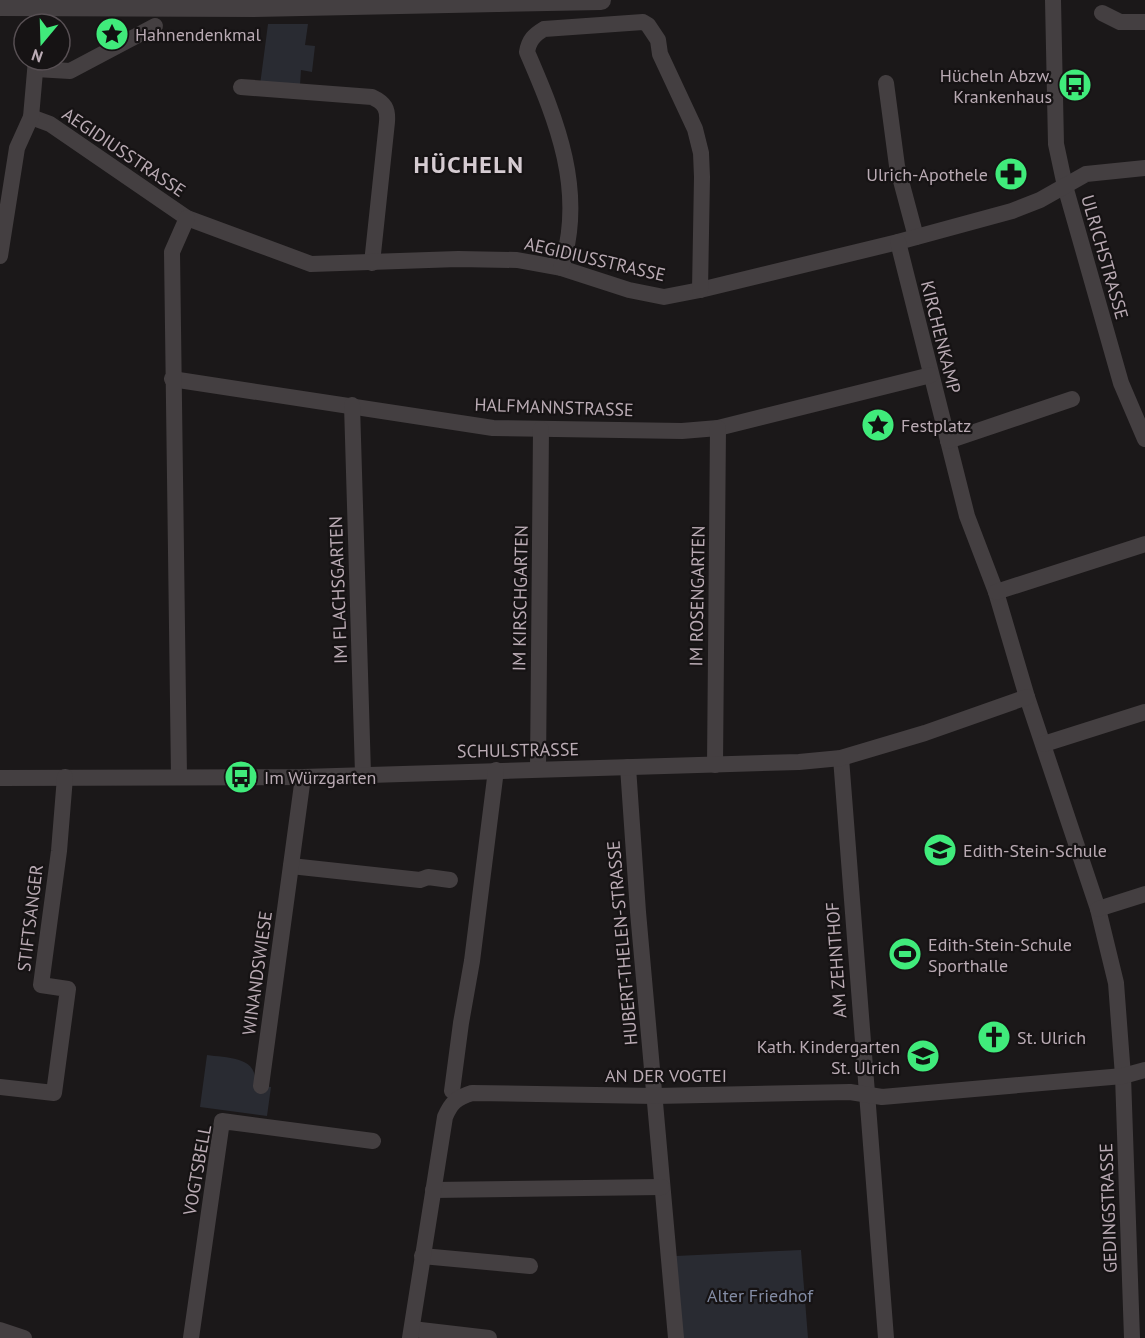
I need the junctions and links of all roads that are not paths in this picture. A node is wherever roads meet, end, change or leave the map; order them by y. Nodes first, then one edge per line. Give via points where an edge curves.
1 (601, 0) edge
2 (1053, 0) edge
3 (396, 3) edge
4 (0, 6) edge
5 (25, 12) edge
6 (1102, 13) dead end
7 (72, 14) edge
8 (1145, 22) edge
9 (155, 26) dead end
10 (72, 70) edge
11 (35, 72) edge
12 (886, 83) dead end
13 (242, 87) dead end
14 (31, 117) junction
15 (1145, 168) edge
16 (1065, 186) junction
17 (187, 218) junction
18 (915, 237) junction
19 (898, 242) junction
20 (0, 256) edge
21 (372, 263) junction
22 (561, 268) junction
23 (700, 290) junction
24 (931, 375) junction
25 (172, 379) junction
26 (1072, 399) dead end
27 (352, 405) junction
28 (718, 428) junction
29 (541, 429) junction
30 (1145, 439) edge
31 (948, 441) junction
32 (1145, 544) edge
33 (996, 592) junction
34 (1028, 697) junction
35 (1145, 712) edge
36 (1044, 744) junction
37 (841, 758) junction
38 (715, 765) junction
39 (628, 767) junction
40 (538, 768) junction
41 (496, 770) junction
42 (363, 774) junction
43 (0, 777) edge
44 (65, 777) junction
45 (179, 777) junction
46 (303, 777) junction
47 (291, 866) junction
48 (450, 879) dead end
49 (1145, 894) edge
50 (1098, 909) junction
51 (1145, 1070) edge
52 (1123, 1076) junction
53 (261, 1086) dead end
54 (0, 1087) edge
55 (452, 1091) dead end
56 (866, 1093) junction
57 (655, 1096) junction
58 (374, 1141) dead end
59 (662, 1187) junction
60 (433, 1190) junction
61 (422, 1256) junction
62 (530, 1266) dead end
63 (0, 1329) edge
64 (411, 1334) edge
65 (24, 1338) edge
66 (191, 1338) edge
67 (489, 1338) edge
68 (676, 1338) edge
69 (886, 1338) edge
70 (1132, 1338) edge

1 - 3 street
2 - 16 street, ULRICHSTRASSE via 1056,144
3 - 7 street
4 - 5 street
6 - 8 street via 1120,22
9 - 10 street
11 - 14 street
12 - 18 street via 897,166
13 - 21 street via 372,97 381,101 387,110 387,122
14 - 17 street, AEGIDIUSSTRASSE via 50,124
14 - 20 street via 17,148
15 - 16 street, AEGIDIUSSTRASSE via 1086,174
16 - 18 street, AEGIDIUSSTRASSE via 1012,211
16 - 30 street, ULRICHSTRASSE via 1121,383
17 - 21 street, AEGIDIUSSTRASSE via 311,264
17 - 25 street via 172,252
18 - 19 street, AEGIDIUSSTRASSE
19 - 23 street, AEGIDIUSSTRASSE
19 - 24 street, KIRCHENKAMP
21 - 22 street, AEGIDIUSSTRASSE via 517,260
22 - 23 street, AEGIDIUSSTRASSE via 664,297
22 - 23 street via 567,251 570,184 551,108 527,51 529,43 544,29 643,22 658,40 660,54 695,129 701,153
24 - 28 street, HALFMANNSTRASSE
24 - 31 street, KIRCHENKAMP
25 - 27 street, HALFMANNSTRASSE
25 - 45 street
26 - 31 street
27 - 29 street, HALFMANNSTRASSE via 494,428
27 - 42 street, IM FLACHSGARTEN
28 - 29 street, HALFMANNSTRASSE
28 - 38 street, IM ROSENGARTEN
29 - 40 street, IM KIRSCHGARTEN
31 - 33 street, KIRCHENKAMP via 967,516
32 - 33 street
33 - 34 street, KIRCHENKAMP
34 - 36 street, KIRCHENKAMP
34 - 37 street, SCHULSTRASSE
35 - 36 street
36 - 50 street, KIRCHENKAMP
37 - 38 street, SCHULSTRASSE
37 - 56 street, AM ZEHNTHOF
38 - 39 street, SCHULSTRASSE
39 - 40 street, SCHULSTRASSE
39 - 57 street, HUBERT-THELEN-STRASSE
40 - 41 street, SCHULSTRASSE
41 - 42 street, SCHULSTRASSE
41 - 55 street
42 - 46 street, SCHULSTRASSE
43 - 44 street, SCHULSTRASSE
44 - 45 street, SCHULSTRASSE
44 - 54 street, STIFTSANGER via 41,986 68,989 54,1093
45 - 46 street, SCHULSTRASSE
46 - 47 street, WINANDSWIESE
47 - 48 street via 420,880
47 - 53 street, WINANDSWIESE
49 - 50 street
50 - 52 street, KIRCHENKAMP via 1116,983
51 - 52 street, AN DER VOGTEI
52 - 56 street, AN DER VOGTEI via 882,1097
52 - 70 street, GEDINGSTRASSE
56 - 57 street, AN DER VOGTEI
56 - 69 street, AM ZEHNTHOF
57 - 59 street, HUBERT-THELEN-STRASSE
57 - 60 street, AN DER VOGTEI via 461,1096 454,1100 445,1117
58 - 66 street, VOGTSBELL via 222,1121
59 - 60 street
59 - 68 street, HUBERT-THELEN-STRASSE
60 - 61 street, AN DER VOGTEI
61 - 62 street
61 - 64 street, AN DER VOGTEI
63 - 65 street
64 - 67 street, AN DER VOGTEI

